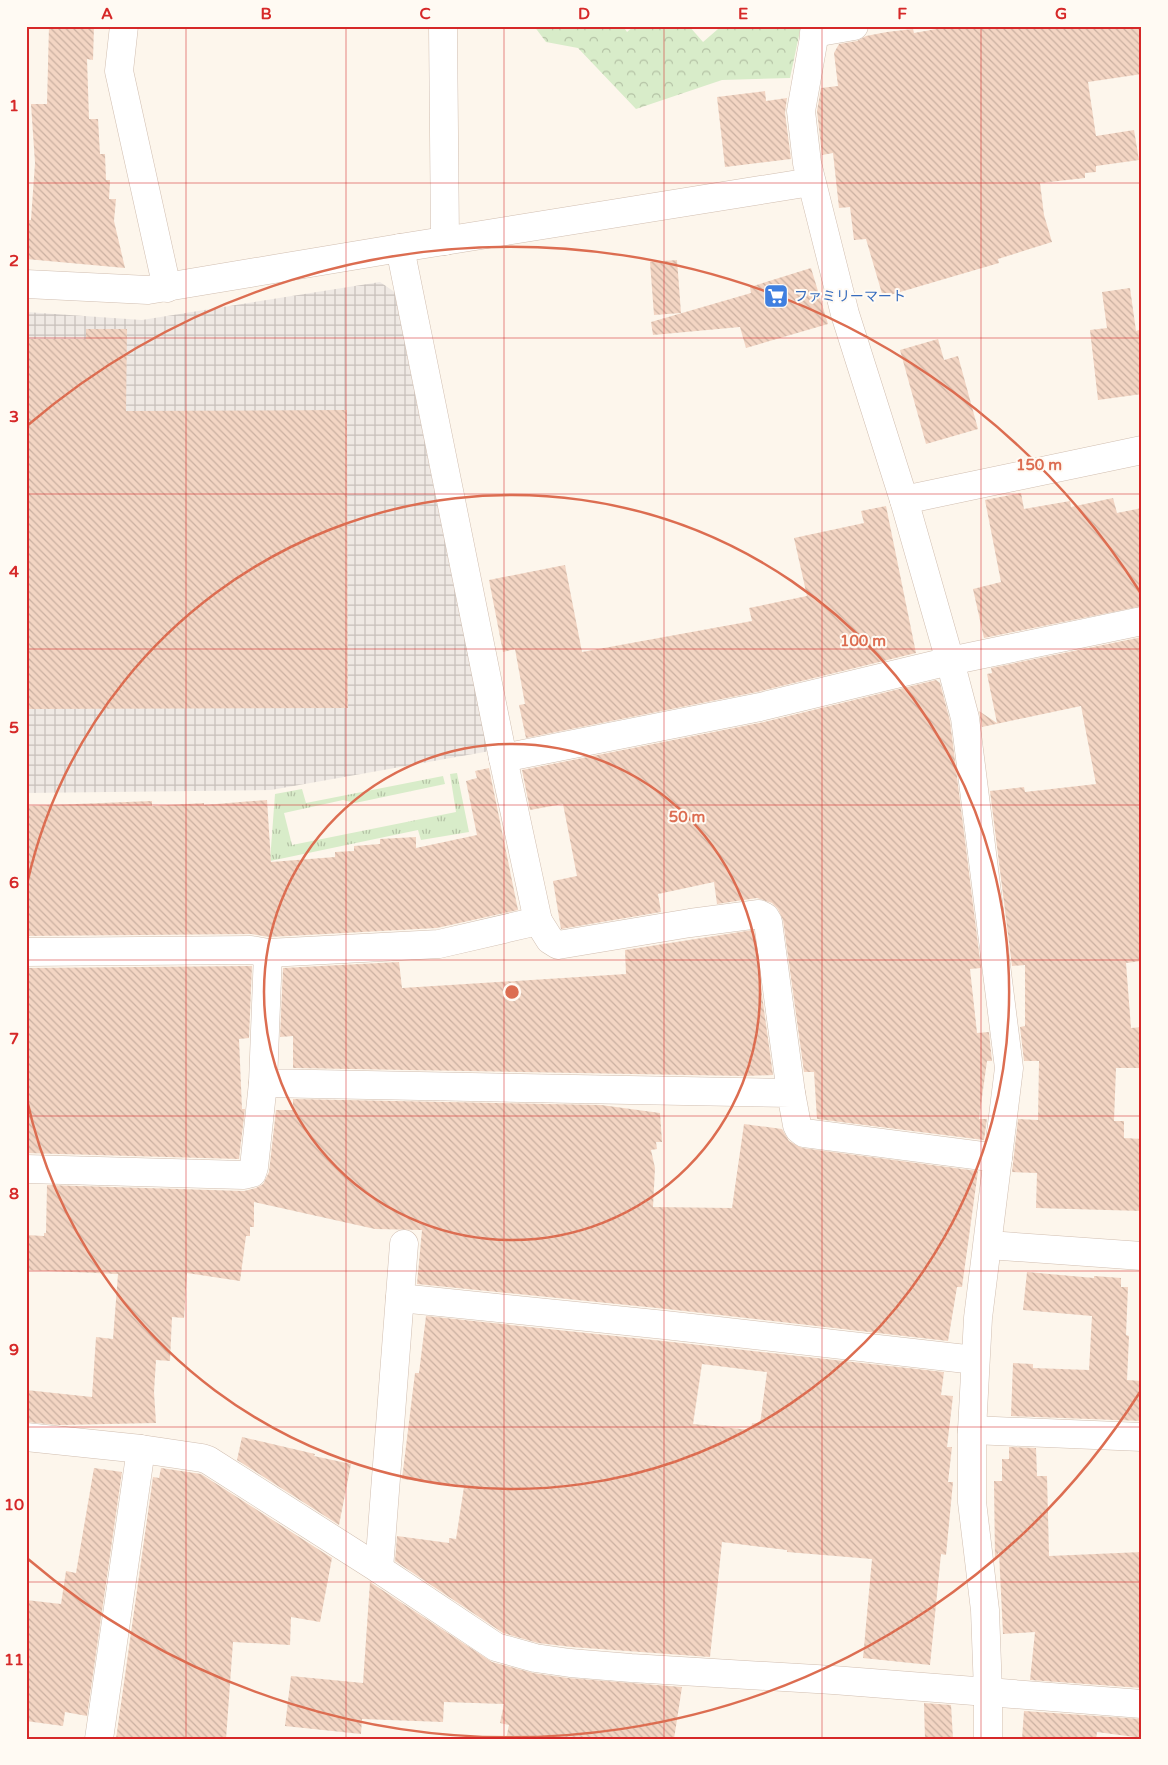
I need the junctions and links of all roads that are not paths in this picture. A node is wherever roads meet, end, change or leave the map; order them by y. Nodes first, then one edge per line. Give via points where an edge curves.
1 (124, 26) edge
2 (444, 26) edge
3 (854, 26) edge
4 (815, 29) edge
5 (811, 182) junction
6 (445, 241) junction
7 (400, 248) junction
8 (26, 284) edge
9 (167, 288) junction
10 (1142, 450) edge
11 (904, 500) junction
12 (1142, 621) edge
13 (950, 661) junction
14 (503, 758) junction
15 (538, 921) junction
16 (26, 952) edge
17 (268, 953) junction
18 (263, 1083) junction
19 (791, 1093) junction
20 (998, 1158) junction
21 (26, 1170) edge
22 (404, 1244) dead end
23 (988, 1244) junction
24 (1142, 1256) edge
25 (400, 1298) junction
26 (976, 1360) junction
27 (972, 1430) junction
28 (26, 1437) edge
29 (1142, 1437) edge
30 (141, 1449) junction
31 (379, 1569) junction
32 (988, 1692) junction
33 (1142, 1704) edge
34 (99, 1739) edge
35 (988, 1739) edge

1 - 9 street via 119,71
2 - 6 street
3 - 4 street
4 - 5 street via 801,111
5 - 6 street
5 - 11 street via 845,314
6 - 7 street
7 - 9 street
7 - 14 street
8 - 9 street via 123,290
10 - 11 street
11 - 13 street
12 - 13 street
13 - 14 street via 760,707
13 - 20 street via 966,727 1009,1068
14 - 15 street
15 - 17 street via 439,944
15 - 19 street via 550,940 558,945 690,923 759,914 765,917
16 - 17 street via 251,950
17 - 18 street
18 - 19 street
18 - 21 street via 252,1173
19 - 20 street via 797,1125 804,1133
20 - 23 street
22 - 25 street
23 - 24 street
23 - 26 street
25 - 26 street
25 - 31 street
26 - 27 street
27 - 29 street
27 - 32 street via 972,1502 985,1610
28 - 30 street
30 - 31 street via 208,1460
30 - 34 street
31 - 32 street via 496,1647 535,1658 631,1668
32 - 33 street
32 - 35 street

